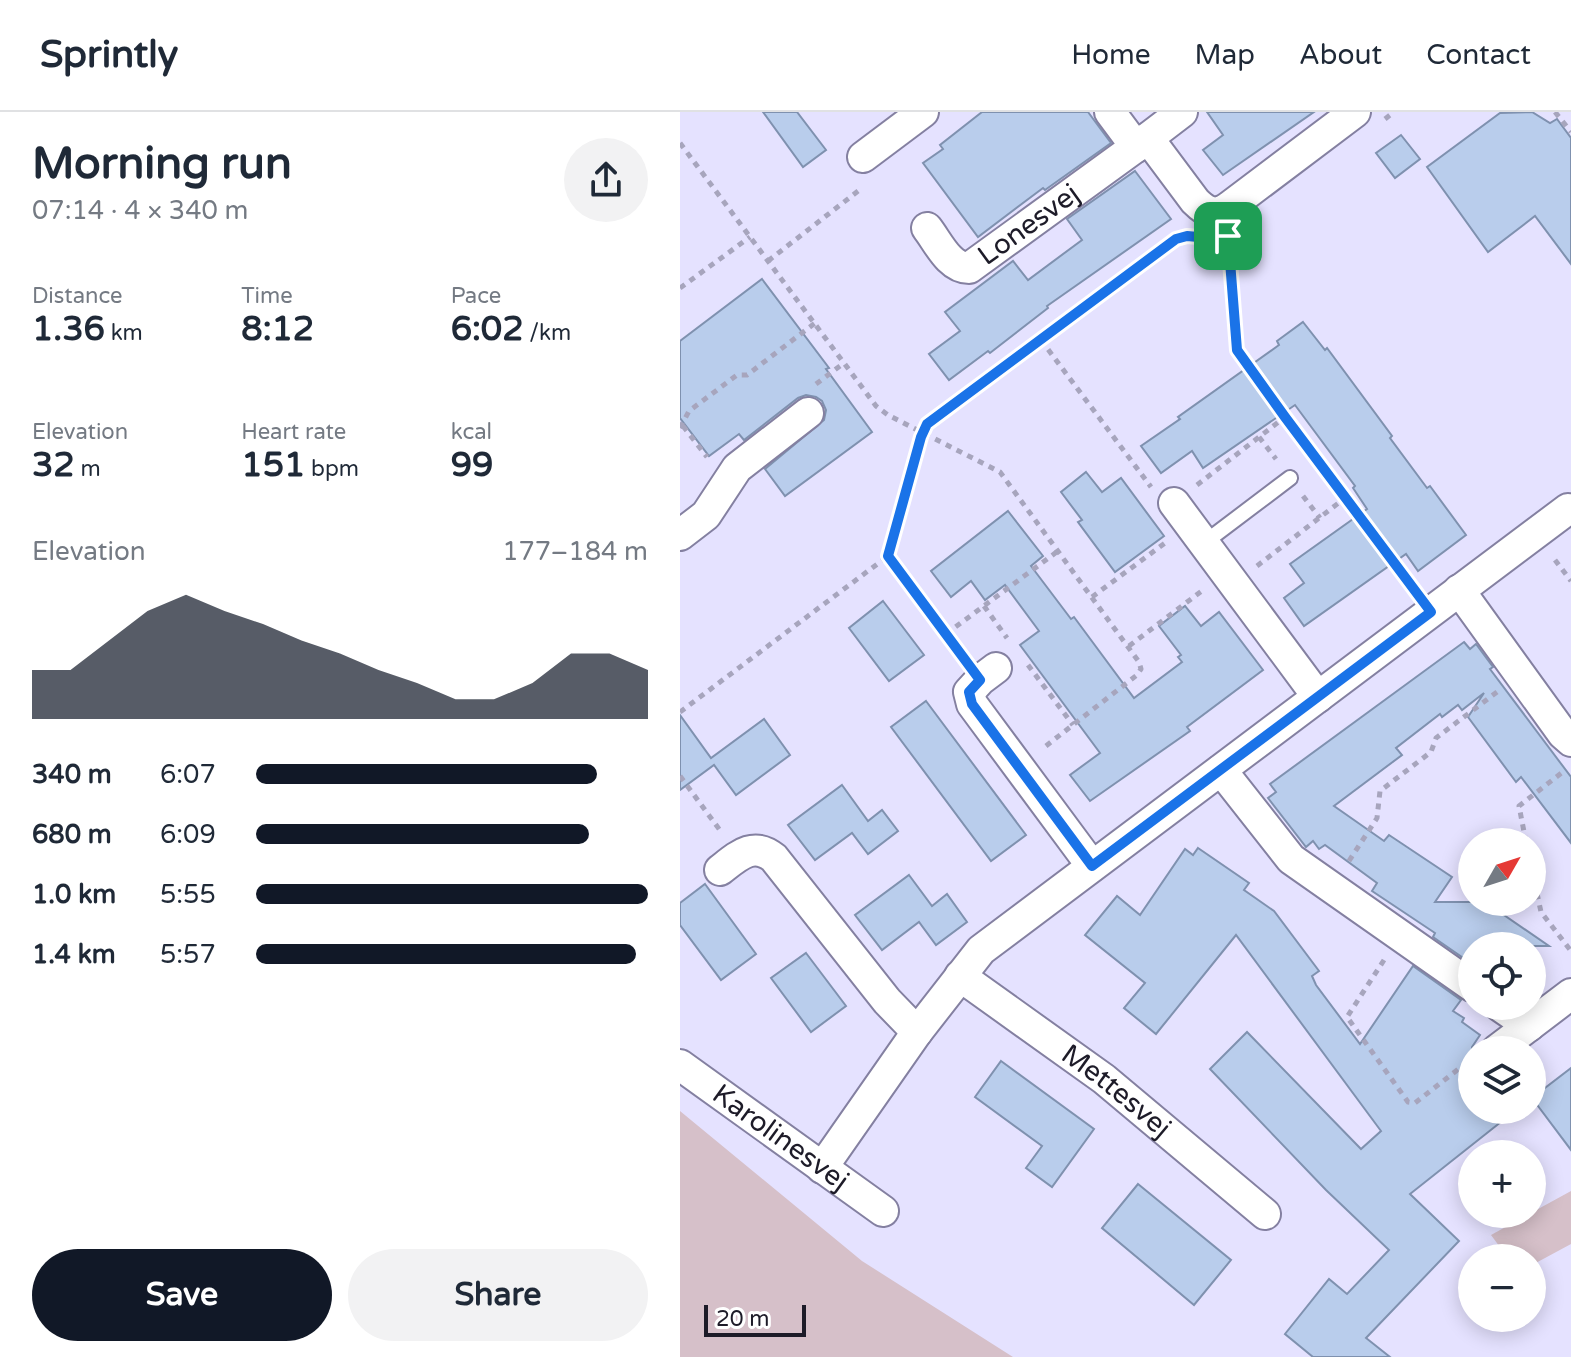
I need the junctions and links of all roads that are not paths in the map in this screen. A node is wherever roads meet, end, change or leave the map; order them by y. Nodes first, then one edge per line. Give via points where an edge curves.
1 (923, 112) edge
2 (1110, 112) edge
3 (1182, 112) edge
4 (1368, 117) edge
5 (1142, 142) junction
6 (863, 157) road end
7 (927, 228) dead end
8 (808, 413) dead end
9 (1290, 478) dead end
10 (1568, 509) dead end
11 (1190, 523) joint
12 (680, 535) edge
13 (1459, 590) junction
14 (988, 674) road end
15 (1318, 697) junction
16 (1571, 741) edge
17 (1221, 770) junction
18 (729, 863) road end
19 (1092, 866) junction
20 (960, 976) junction
21 (1458, 976) edge
22 (1571, 994) edge
23 (1520, 1020) edge
24 (1529, 1026) junction
25 (917, 1032) junction
26 (1516, 1036) edge
27 (680, 1065) edge
28 (822, 1168) junction
29 (883, 1211) dead end
30 (1265, 1214) dead end

1 - 6 street
2 - 5 street
3 - 5 street, Lonesvej
4 - 5 street via 1229,207 1218,232
5 - 7 street, Lonesvej via 969,268 953,263
8 - 12 street via 737,468 706,515
9 - 11 lane
10 - 13 street
11 - 15 street
13 - 15 street
13 - 16 street
14 - 19 street via 969,692 972,704
15 - 17 street
17 - 19 street
17 - 21 street via 1291,859
18 - 25 street via 756,849 774,858
19 - 20 street via 981,950
20 - 25 street
20 - 30 street, Mettesvej via 1104,1079
22 - 24 street
23 - 24 street
24 - 26 street
25 - 28 street
27 - 28 street, Karolinesvej
28 - 29 street, Karolinesvej

